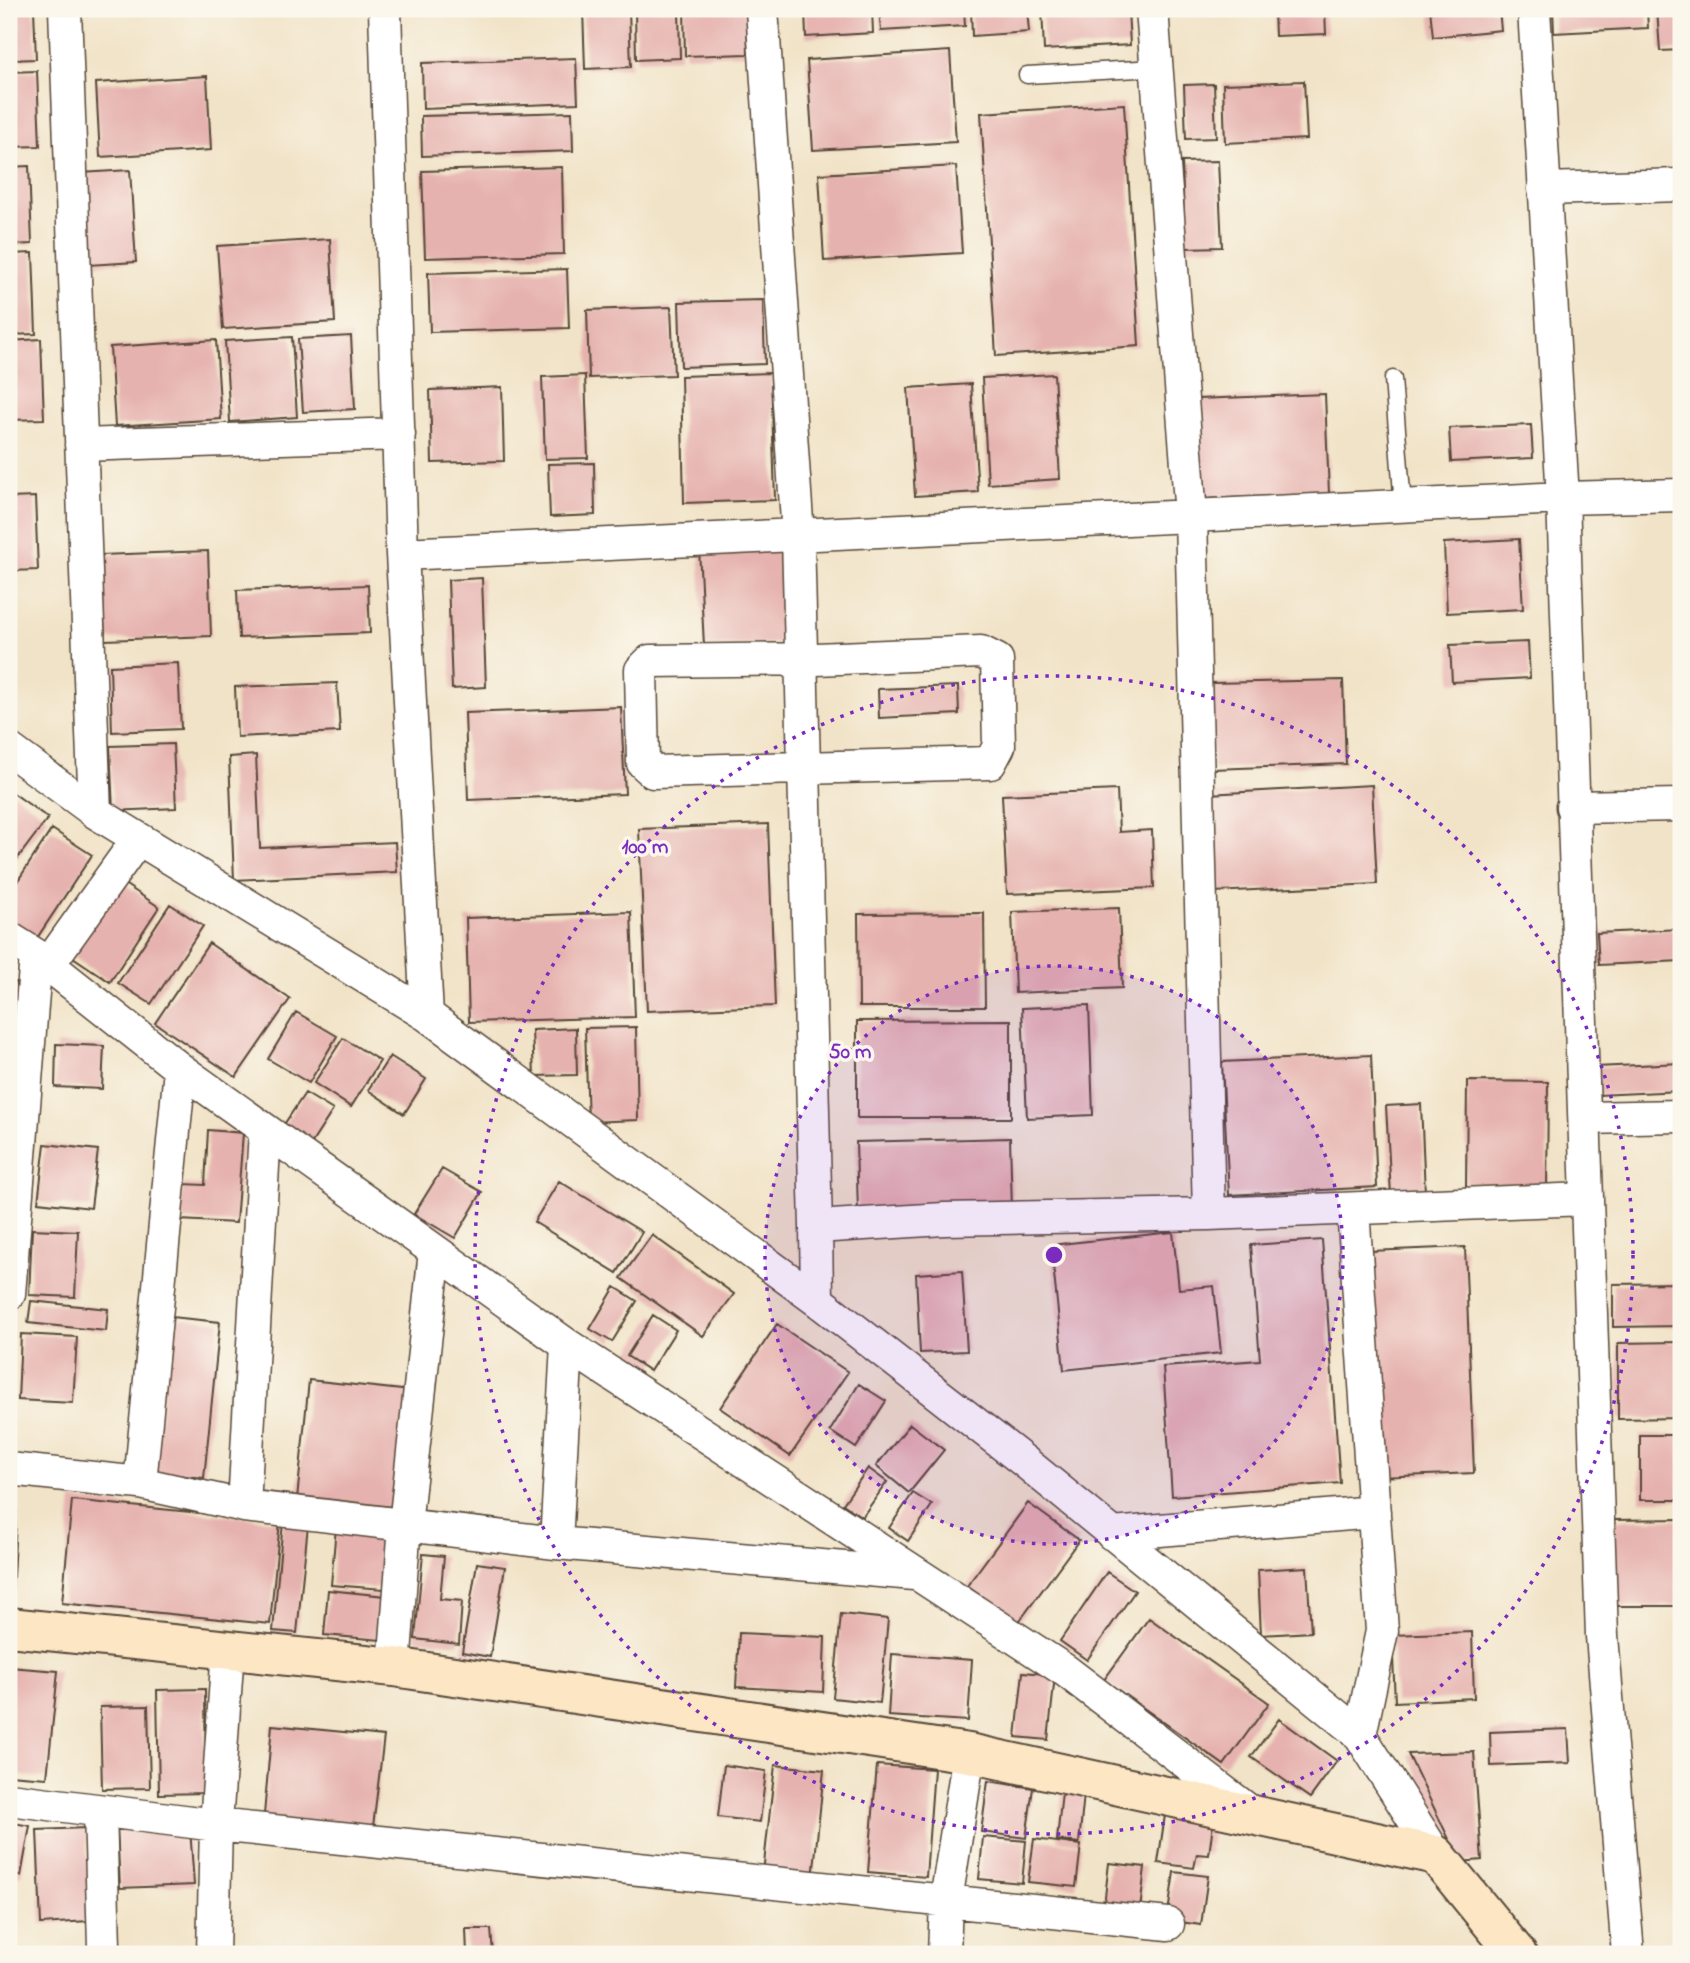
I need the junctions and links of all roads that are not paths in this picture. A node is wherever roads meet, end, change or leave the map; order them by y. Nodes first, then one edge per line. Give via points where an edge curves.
1 (65, 9) edge
2 (385, 9) edge
3 (762, 9) edge
4 (1152, 9) edge
5 (1534, 9) edge
6 (1157, 68) junction
7 (1027, 75) dead end
8 (1681, 185) edge
9 (1544, 189) junction
10 (1393, 379) dead end
11 (399, 434) junction
12 (81, 445) junction
13 (1681, 495) edge
14 (1563, 498) junction
15 (1403, 506) junction
16 (1191, 516) junction
17 (798, 536) junction
18 (402, 554) junction
19 (802, 659) junction
20 (9, 749) edge
21 (804, 769) junction
22 (1681, 805) edge
23 (1572, 807) junction
24 (95, 812) junction
25 (138, 839) junction
26 (9, 938) edge
27 (42, 960) junction
28 (427, 1015) junction
29 (180, 1069) junction
30 (1681, 1116) edge
31 (1585, 1118) junction
32 (264, 1130) junction
33 (1586, 1199) junction
34 (1353, 1209) junction
35 (1209, 1214) junction
36 (816, 1227) junction
37 (435, 1251) junction
38 (9, 1294) edge
39 (817, 1300) junction
40 (567, 1345) junction
41 (9, 1469) edge
42 (141, 1483) junction
43 (244, 1506) junction
44 (1374, 1512) junction
45 (405, 1525) junction
46 (1112, 1534) junction
47 (556, 1544) junction
48 (919, 1575) junction
49 (9, 1627) edge
50 (228, 1648) junction
51 (394, 1667) junction
52 (1360, 1735) junction
53 (970, 1753) junction
54 (9, 1800) edge
55 (100, 1811) junction
56 (1256, 1816) junction
57 (216, 1825) junction
58 (1436, 1856) junction
59 (946, 1901) junction
60 (1168, 1924) dead end
61 (104, 1946) dead end
62 (214, 1954) edge
63 (944, 1954) edge
64 (1517, 1954) edge
65 (1628, 1954) edge

1 - 12 street
2 - 11 street
3 - 17 street
4 - 6 street
5 - 9 street
6 - 7 lane
6 - 16 street
8 - 9 street
9 - 14 street
10 - 15 lane
11 - 12 street
11 - 18 street
12 - 24 street
13 - 14 street
14 - 15 street
14 - 23 street
15 - 16 street
16 - 17 street
16 - 35 street
17 - 18 street
17 - 19 street
18 - 28 street
19 - 21 street
19 - 21 street via 650,660 641,670 643,763 653,772
19 - 21 street via 981,652 997,660 999,746 990,763
20 - 24 street
21 - 36 street
22 - 23 street
23 - 31 street
24 - 25 street
25 - 27 street
25 - 28 street
26 - 27 street
27 - 29 street
27 - 38 street
28 - 39 street
29 - 32 street
29 - 42 street
30 - 31 street
31 - 33 street
32 - 37 street
32 - 43 street
33 - 34 street
33 - 65 street via 1602,1636
34 - 35 street
34 - 44 street
35 - 36 street via 944,1219
36 - 39 street
37 - 40 street
37 - 45 street
39 - 46 street
40 - 47 street
40 - 48 street
41 - 42 street
42 - 43 street
43 - 45 street
44 - 46 street
44 - 52 street via 1382,1631
45 - 47 street
45 - 51 street
46 - 52 street
47 - 48 street
48 - 56 street via 1066,1671
49 - 50 street
50 - 51 street
50 - 57 street
51 - 53 street
52 - 58 street
53 - 56 street
53 - 59 street
54 - 55 street
55 - 57 street
55 - 61 street
56 - 58 street
57 - 59 street
57 - 62 street
58 - 64 street
59 - 60 street
59 - 63 street

